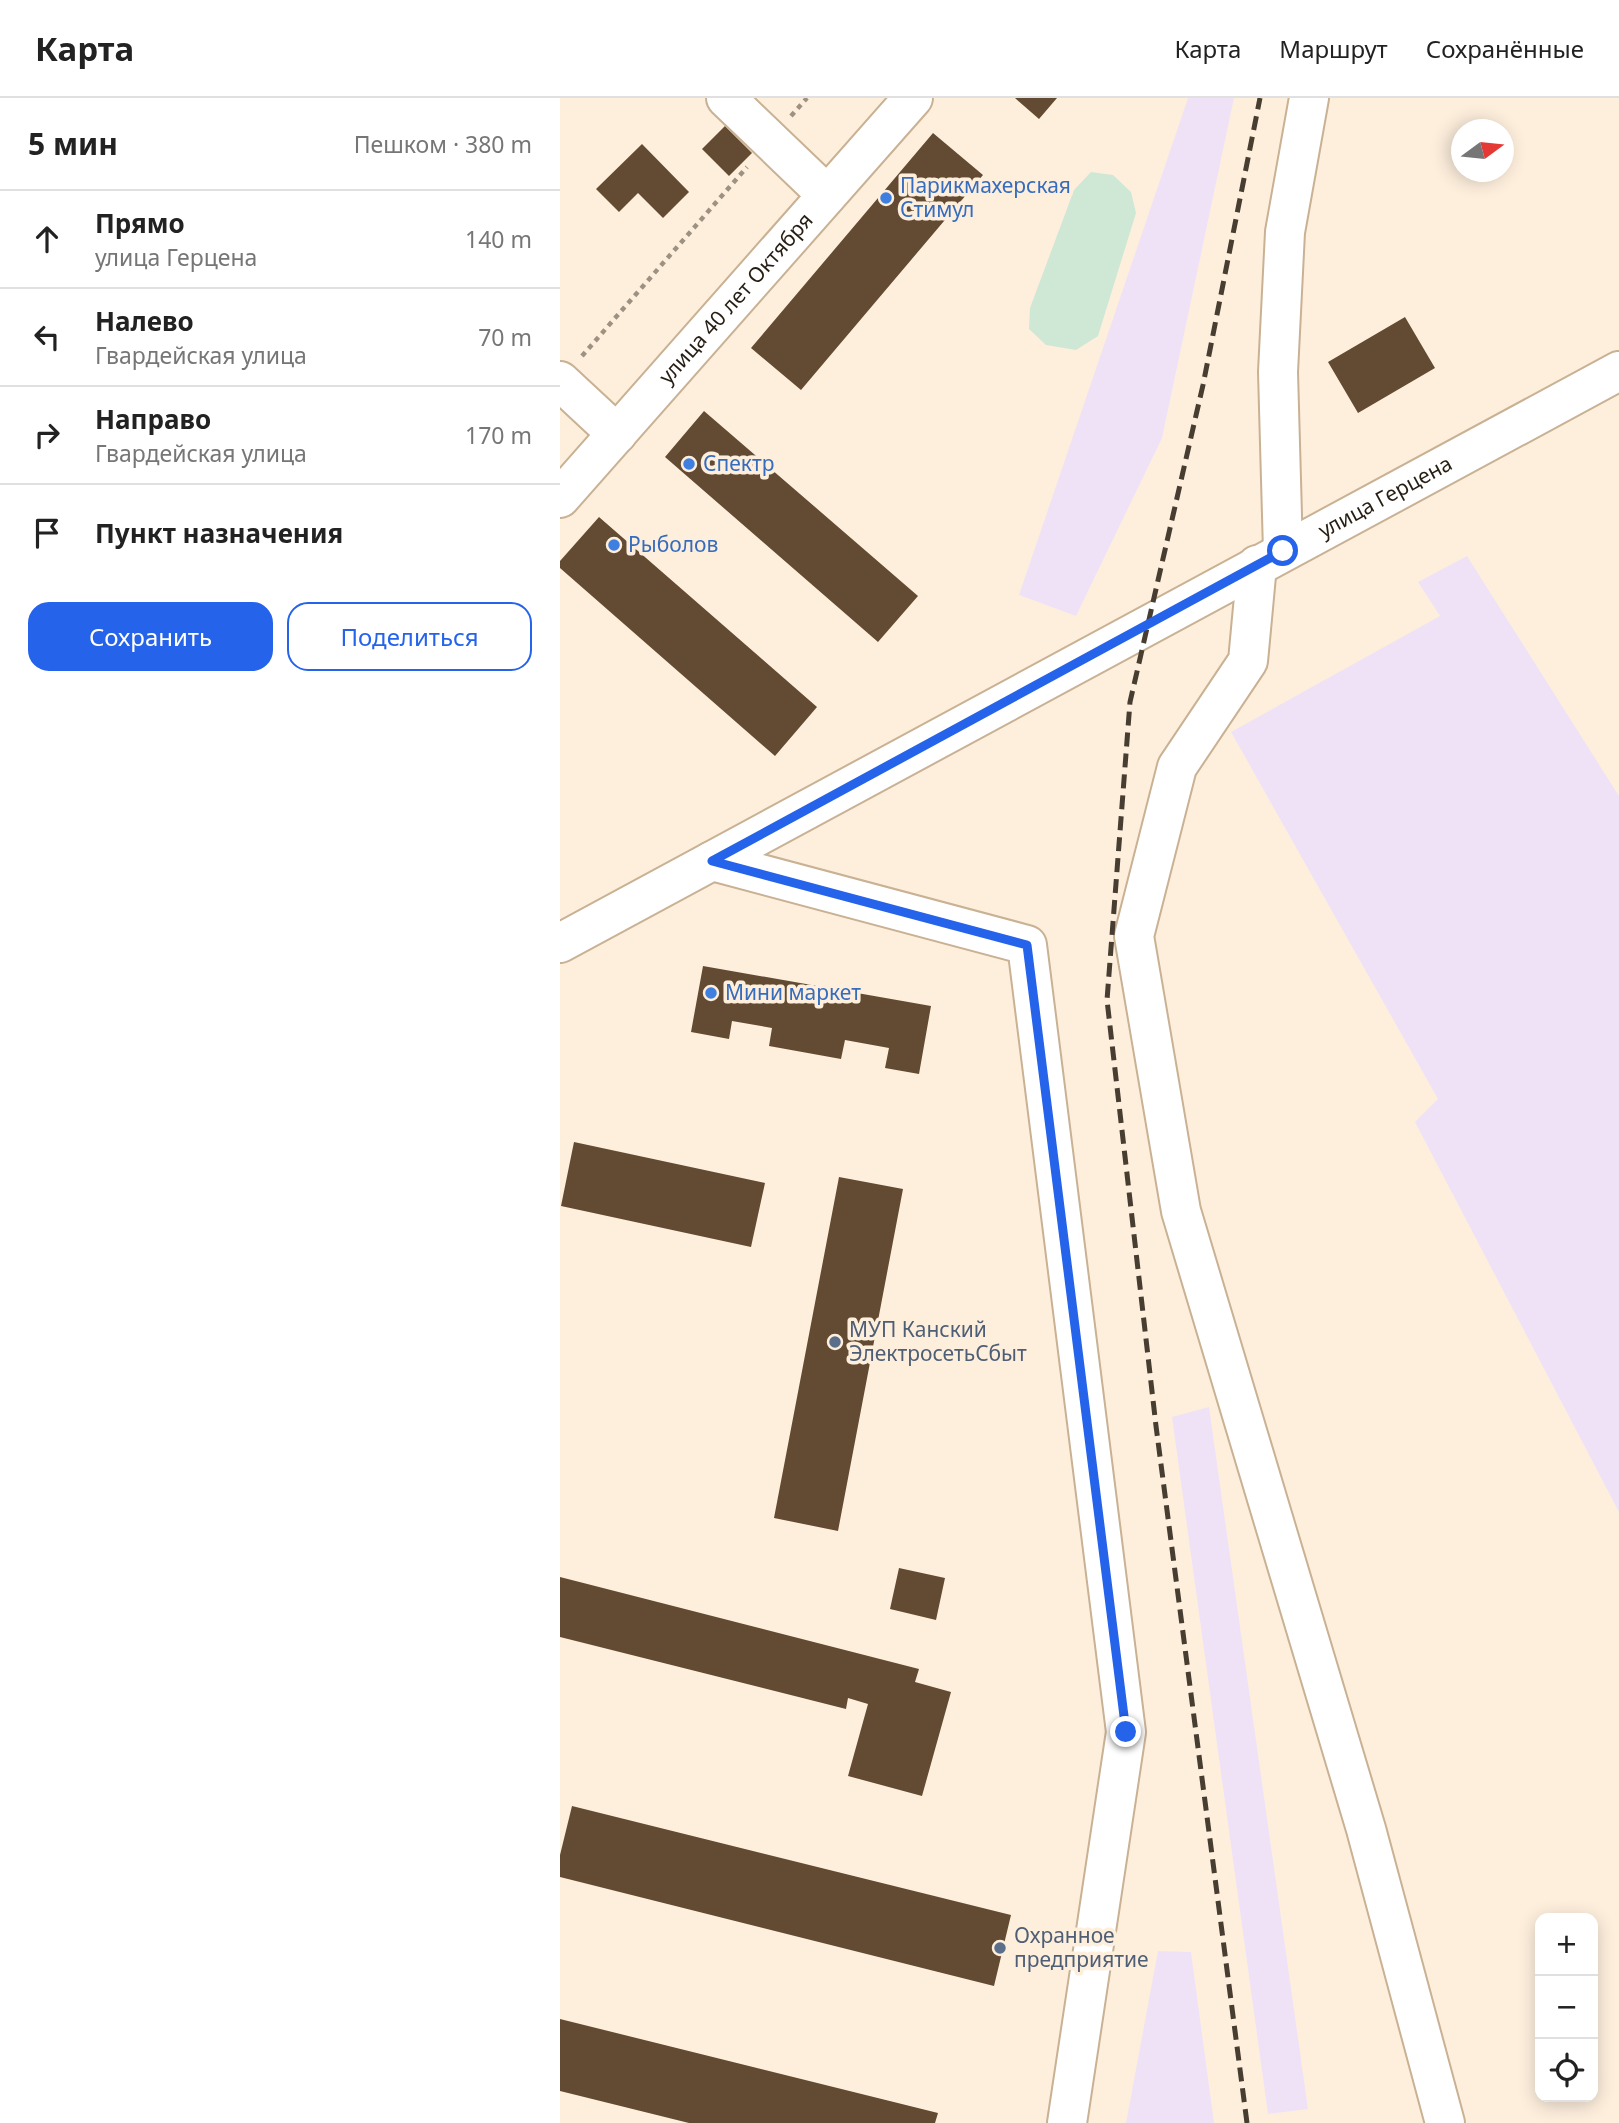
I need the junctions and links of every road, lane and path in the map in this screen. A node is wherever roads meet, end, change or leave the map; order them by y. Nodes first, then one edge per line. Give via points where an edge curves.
1 (726, 98) edge
2 (807, 98) edge
3 (913, 98) edge
4 (1309, 98) edge
5 (770, 140) junction
6 (827, 195) junction
7 (569, 371) edge
8 (1619, 372) edge
9 (617, 434) junction
10 (560, 498) edge
11 (1270, 558) junction
12 (712, 861) junction
13 (560, 943) edge
14 (1066, 2123) edge
15 (1445, 2123) edge

1 - 5 street
2 - 5 path
3 - 6 street, улица 40 лет Октября
4 - 11 street via 1285,232
5 - 6 street
5 - 7 path
6 - 9 street, улица 40 лет Октября
7 - 9 street
8 - 11 street, улица Герцена
9 - 10 street, улица 40 лет Октября
11 - 12 street, улица Герцена
11 - 15 street via 1248,661 1177,767 1134,936 1181,1211 1366,1829
12 - 13 street, улица Герцена
12 - 14 street via 1027,945 1126,1732

